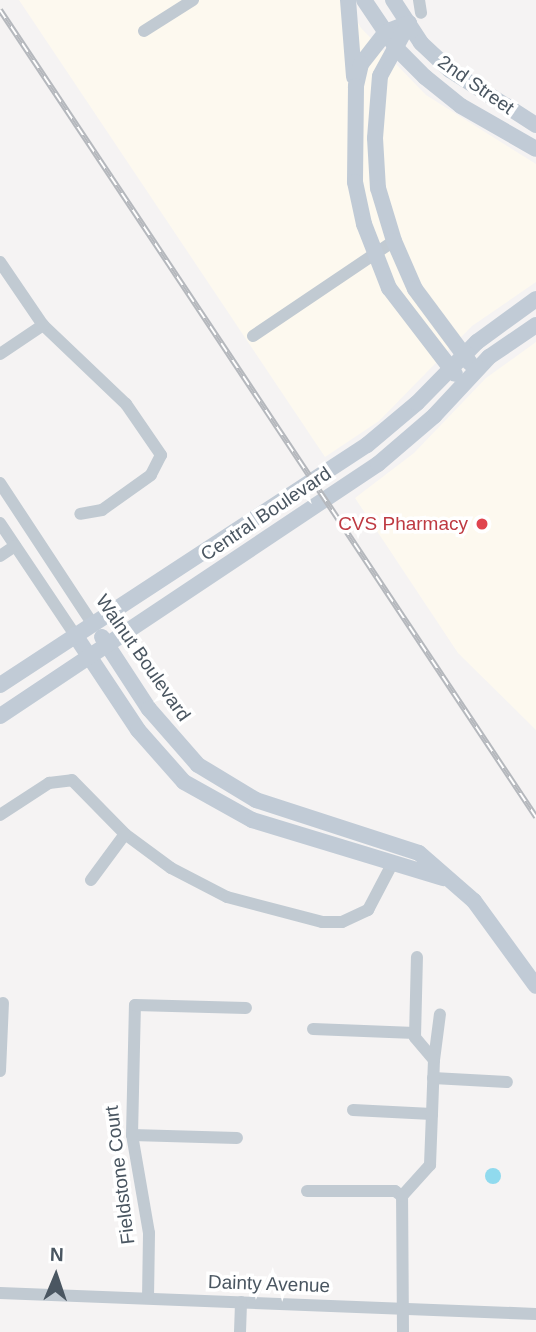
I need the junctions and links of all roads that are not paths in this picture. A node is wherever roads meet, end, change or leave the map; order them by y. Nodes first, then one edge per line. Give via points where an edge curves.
1 (193, 0) edge
2 (348, 0) edge
3 (364, 0) edge
4 (393, 0) edge
5 (416, 12) edge
6 (144, 31) dead end
7 (386, 32) junction
8 (397, 49) junction
9 (356, 86) junction
10 (536, 125) edge
11 (536, 149) edge
12 (394, 241) junction
13 (374, 254) junction
14 (0, 261) edge
15 (536, 299) edge
16 (43, 325) junction
17 (536, 325) edge
18 (253, 336) dead end
19 (0, 354) edge
20 (464, 354) junction
21 (450, 368) junction
22 (475, 371) junction
23 (461, 384) junction
24 (0, 483) edge
25 (80, 514) dead end
26 (0, 523) edge
27 (15, 546) junction
28 (0, 556) edge
29 (92, 624) junction
30 (75, 635) junction
31 (106, 644) junction
32 (89, 656) junction
33 (0, 685) edge
34 (0, 716) edge
35 (0, 815) edge
36 (125, 834) junction
37 (392, 864) junction
38 (443, 878) junction
39 (91, 880) dead end
40 (417, 957) dead end
41 (536, 986) edge
42 (3, 1003) dead end
43 (246, 1008) dead end
44 (440, 1014) dead end
45 (313, 1029) dead end
46 (415, 1033) junction
47 (434, 1060) junction
48 (0, 1071) edge
49 (433, 1078) junction
50 (507, 1082) dead end
51 (353, 1110) dead end
52 (432, 1114) junction
53 (131, 1135) junction
54 (237, 1138) dead end
55 (307, 1191) dead end
56 (402, 1196) junction
57 (0, 1293) edge
58 (148, 1298) junction
59 (242, 1302) junction
60 (404, 1308) junction
61 (536, 1314) edge
62 (240, 1332) edge
63 (403, 1332) edge

1 - 6 street
2 - 9 street
3 - 7 street, 2nd Street
4 - 5 street
5 - 7 street
5 - 8 street
5 - 10 street via 421,43 450,71
7 - 8 street, 2nd Street
7 - 9 street via 361,64
8 - 11 street, 2nd Street via 461,106
8 - 12 street via 380,76 375,138 378,188
9 - 13 street via 355,182
12 - 13 street
12 - 20 street via 415,289
13 - 18 street
13 - 21 street via 389,288
14 - 16 street
15 - 20 street, Central Boulevard
16 - 19 street
16 - 25 street via 126,404 161,455 151,475 102,510
17 - 22 street, Central Boulevard
20 - 21 street, Central Boulevard
20 - 22 street
21 - 23 street
21 - 29 street, Central Boulevard via 368,445
22 - 23 street, Central Boulevard
23 - 31 street, Central Boulevard via 407,442 378,464
24 - 29 street, Walnut Boulevard
26 - 27 street, Walnut Boulevard
27 - 28 street
27 - 30 street, Walnut Boulevard
29 - 30 street, Central Boulevard
29 - 31 street, Walnut Boulevard
30 - 32 street, Walnut Boulevard
30 - 33 street, Central Boulevard
31 - 32 street, Central Boulevard
31 - 38 street, Walnut Boulevard via 180,747 220,782 278,808 419,853
32 - 34 street, Central Boulevard
32 - 37 street, Walnut Boulevard via 159,758 184,782 252,820
35 - 36 street via 49,783 66,779 77,783
36 - 37 street via 171,868 227,897 322,922 342,922 368,910
36 - 39 street
37 - 38 street, Walnut Boulevard
38 - 41 street, Walnut Boulevard via 474,901
40 - 46 street
42 - 48 street
43 - 53 street, Fieldstone Court via 135,1005
44 - 47 street
45 - 46 street
46 - 47 street
47 - 49 street
49 - 50 street
49 - 52 street
51 - 52 street
52 - 56 street via 430,1165
53 - 54 street
53 - 58 street, Fieldstone Court via 149,1233
55 - 56 street via 395,1191
56 - 60 street via 399,1278
57 - 58 street, Dainty Avenue
58 - 59 street, Dainty Avenue
59 - 60 street, Dainty Avenue
59 - 62 street
60 - 61 street, Dainty Avenue
60 - 63 street

